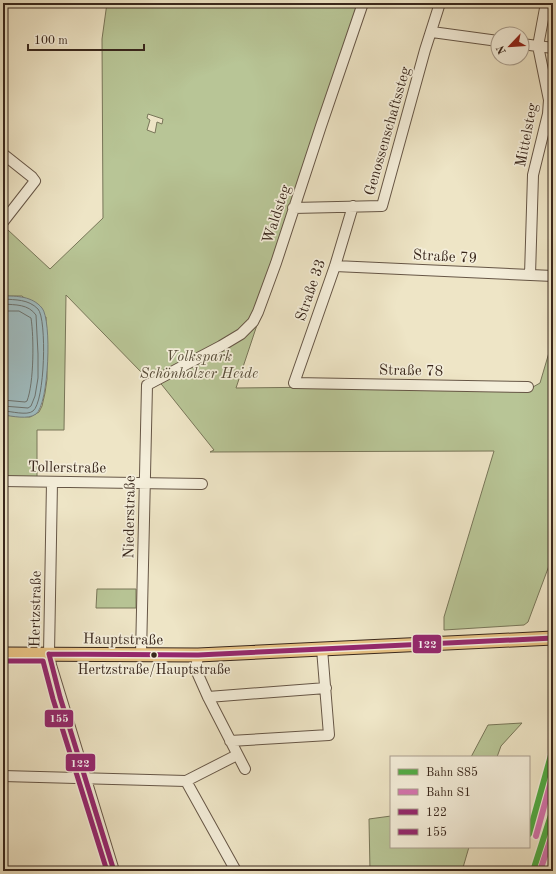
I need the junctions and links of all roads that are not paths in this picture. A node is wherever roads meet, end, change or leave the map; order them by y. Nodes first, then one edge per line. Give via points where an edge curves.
1 (363, 3) edge
2 (440, 3) edge
3 (546, 3) edge
4 (432, 32) junction
5 (490, 40) edge
6 (530, 45) edge
7 (538, 46) junction
8 (553, 48) edge
9 (3, 154) edge
10 (353, 206) junction
11 (293, 208) junction
12 (3, 222) edge
13 (335, 266) junction
14 (530, 275) junction
15 (553, 276) edge
16 (152, 382) joint
17 (294, 384) joint
18 (528, 387) dead end
19 (3, 481) edge
20 (52, 482) junction
21 (144, 483) junction
22 (202, 484) dead end
23 (553, 638) edge
24 (322, 649) junction
25 (3, 654) edge
26 (49, 654) junction
27 (141, 655) junction
28 (198, 655) junction
29 (326, 688) junction
30 (208, 697) junction
31 (230, 741) junction
32 (237, 755) junction
33 (245, 769) dead end
34 (3, 776) edge
35 (85, 778) junction
36 (186, 781) junction
37 (114, 871) edge
38 (236, 871) edge

1 - 11 street, Waldsteg
2 - 4 street, Genossenschaftssteg
3 - 7 street, Mittelsteg
4 - 5 street
4 - 10 street, Genossenschaftssteg via 382,206
6 - 7 street
7 - 8 street
7 - 14 street, Mittelsteg via 549,100 533,174
9 - 12 street via 35,181
10 - 11 street, Genossenschaftssteg
10 - 13 street, Straße 33
11 - 16 street, Waldsteg via 258,312 251,325 221,346
13 - 14 street, Straße 79
13 - 17 street, Straße 33
14 - 15 street, Straße 79
16 - 21 street, Niederstraße via 146,385
17 - 18 street, Straße 78
19 - 20 street, Tollerstraße
20 - 21 street, Tollerstraße
20 - 26 street, Hertzstraße
21 - 22 street, Tollerstraße
21 - 27 street, Niederstraße
23 - 24 main road, Hauptstraße
24 - 28 main road, Hauptstraße
24 - 29 street
25 - 26 main road, Hauptstraße
26 - 27 main road, Hauptstraße
26 - 35 street, Hertzstraße
27 - 28 main road, Hauptstraße
28 - 30 street via 196,670
29 - 30 street
29 - 31 street via 329,735
30 - 31 street
31 - 32 street
32 - 33 street
32 - 36 street
34 - 35 street
35 - 36 street
35 - 37 street, Hertzstraße
36 - 38 street

